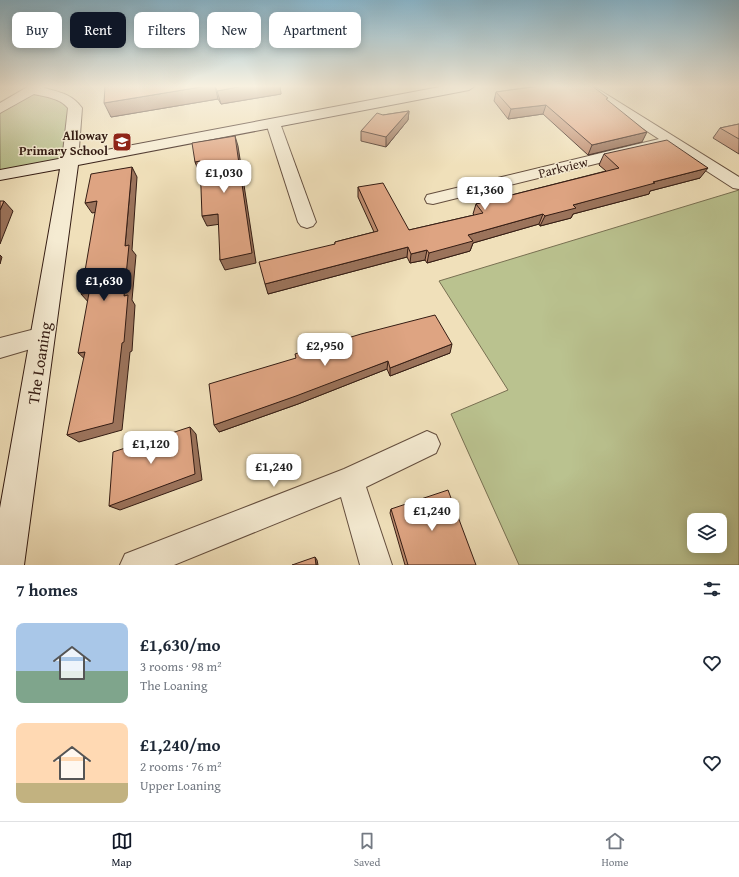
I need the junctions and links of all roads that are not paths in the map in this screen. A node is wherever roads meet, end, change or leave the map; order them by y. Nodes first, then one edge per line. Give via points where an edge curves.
1 (75, 112) edge
2 (329, 112) edge
3 (626, 112) edge
4 (272, 123) junction
5 (670, 140) junction
6 (70, 161) junction
7 (0, 174) edge
8 (739, 184) edge
9 (433, 199) dead end
10 (307, 222) dead end
11 (43, 336) junction
12 (0, 348) edge
13 (427, 444) dead end
14 (350, 480) junction
15 (7, 565) edge
16 (136, 565) edge
17 (376, 565) edge

1 - 6 street
2 - 4 street
3 - 5 street
4 - 6 street
4 - 10 street
5 - 8 street
5 - 9 street, Parkview
6 - 7 street
6 - 11 street, The Loaning
11 - 12 street
11 - 15 street, The Loaning
13 - 14 street
14 - 16 street
14 - 17 street

